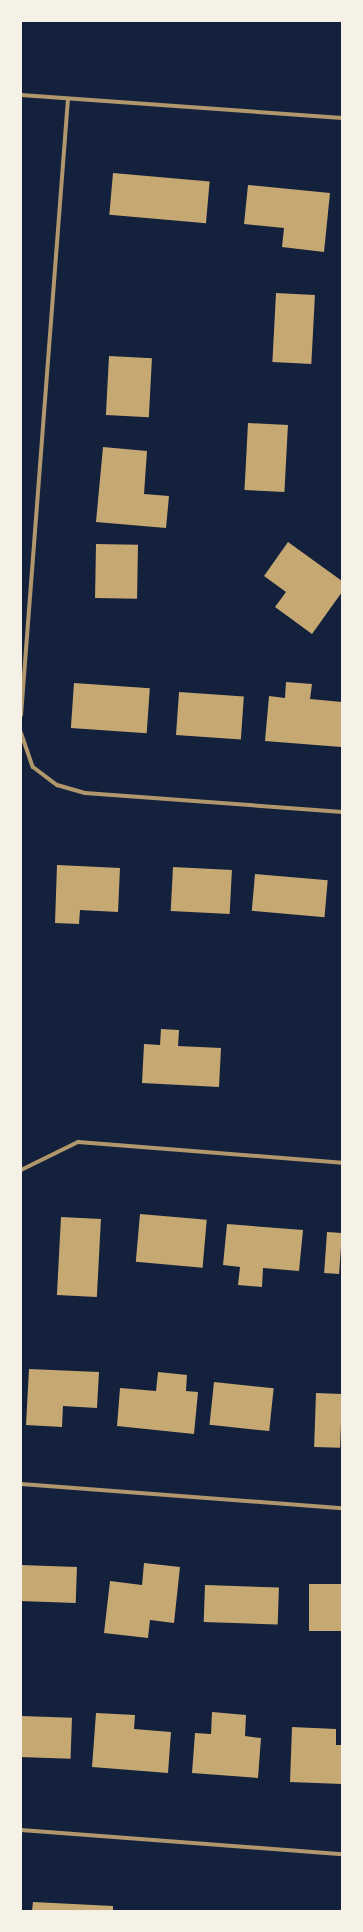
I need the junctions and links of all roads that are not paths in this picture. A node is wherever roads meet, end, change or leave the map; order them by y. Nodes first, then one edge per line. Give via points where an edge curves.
1 (21, 95) edge
2 (68, 99) junction
3 (342, 118) edge
4 (21, 715) edge
5 (21, 733) edge
6 (342, 812) edge
7 (342, 1163) edge
8 (21, 1170) edge
9 (21, 1484) edge
10 (342, 1508) edge
11 (21, 1830) edge
12 (342, 1854) edge

1 - 2 street
2 - 3 street
2 - 4 street
5 - 6 street via 33,767 57,785 85,793
7 - 8 street via 78,1142
9 - 10 street
11 - 12 street

